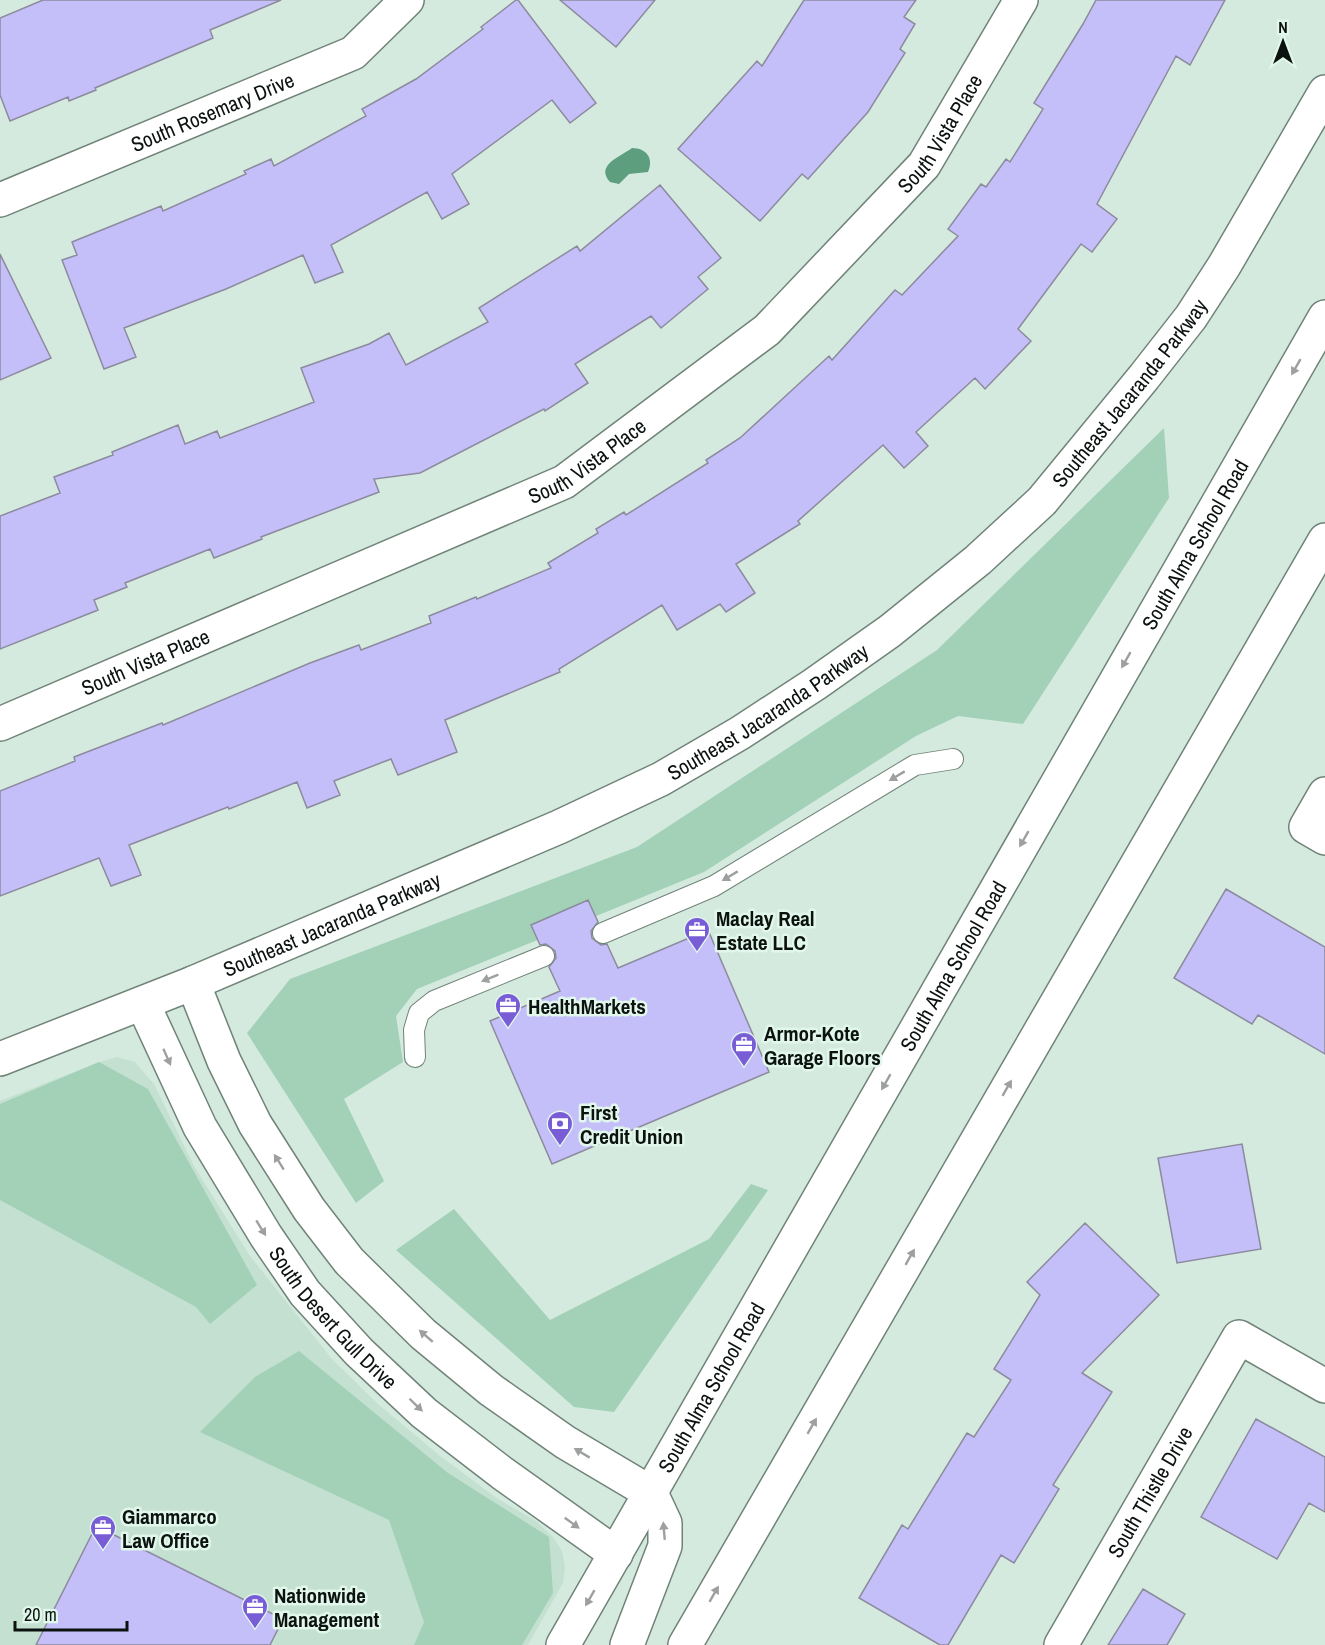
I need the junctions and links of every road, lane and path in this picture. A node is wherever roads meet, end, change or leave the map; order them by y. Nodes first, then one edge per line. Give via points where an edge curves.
1 (407, 0) edge
2 (1022, 0) edge
3 (1325, 92) edge
4 (0, 201) edge
5 (1325, 317) edge
6 (1325, 540) edge
7 (0, 724) edge
8 (952, 759) dead end
9 (1325, 794) edge
10 (1316, 833) edge
11 (603, 933) dead end
12 (544, 956) dead end
13 (193, 982) junction
14 (142, 1004) junction
15 (416, 1057) dead end
16 (0, 1059) edge
17 (1325, 1386) edge
18 (651, 1493) junction
19 (616, 1554) junction
20 (563, 1645) edge
21 (627, 1645) edge
22 (685, 1645) edge
23 (1061, 1645) edge

1 - 4 street, South Rosemary Drive via 353,53
2 - 7 street, South Vista Place via 924,165 766,330 564,482
3 - 13 street, Southeast Jacaranda Parkway via 1224,266 1144,377 1042,501 978,560 890,631 740,733 661,779 559,827
5 -> 18 street, South Alma School Road
22 -> 6 street
8 -> 11 lane via 915,765 714,886
9 - 10 street
12 -> 15 lane via 426,1007 419,1013 414,1030
13 - 14 street, Southeast Jacaranda Parkway
18 -> 13 street via 565,1442 491,1390 423,1334 349,1261 309,1209 255,1124 224,1061
14 - 16 street, Southeast Jacaranda Parkway
14 -> 19 street, South Desert Gull Drive via 200,1126 305,1293 359,1352 424,1413
17 - 23 street, South Thistle Drive via 1239,1337
18 - 19 street, South Alma School Road
21 -> 18 street via 665,1546 665,1523
19 -> 20 street, South Alma School Road

